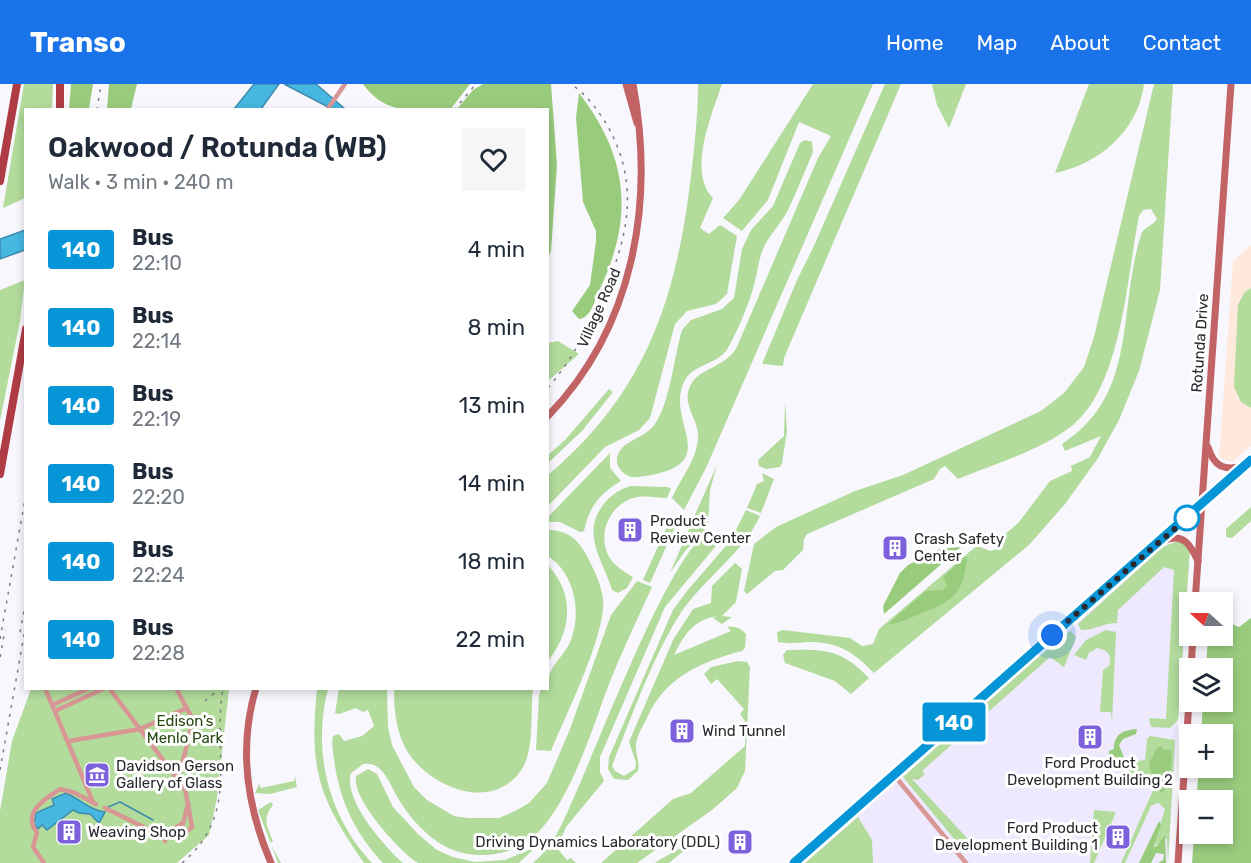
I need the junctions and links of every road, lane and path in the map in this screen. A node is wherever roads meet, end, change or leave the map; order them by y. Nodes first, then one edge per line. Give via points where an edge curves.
1 (17, 84) edge
2 (60, 84) edge
3 (345, 84) edge
4 (626, 84) edge
5 (633, 84) edge
6 (1231, 84) edge
7 (60, 108) edge
8 (328, 108) edge
9 (638, 125) junction
10 (0, 181) edge
11 (24, 338) edge
12 (549, 415) edge
13 (4, 427) edge
14 (1206, 442) junction
15 (1248, 463) edge
16 (0, 474) edge
17 (1202, 504) junction
18 (1155, 544) junction
19 (1198, 562) junction
20 (1196, 592) edge
21 (46, 690) edge
22 (86, 690) edge
23 (102, 690) edge
24 (109, 690) edge
25 (177, 690) edge
26 (256, 690) edge
27 (52, 705) junction
28 (187, 708) junction
29 (55, 711) junction
30 (1188, 712) edge
31 (140, 729) junction
32 (69, 741) junction
33 (894, 775) junction
34 (178, 781) junction
35 (188, 804) junction
36 (106, 809) dead end
37 (183, 823) junction
38 (160, 835) junction
39 (165, 841) dead end
40 (44, 863) edge
41 (271, 863) edge
42 (794, 863) edge
43 (966, 863) edge
44 (1178, 863) edge

1 - 10 main road
2 - 7 main road
3 - 8 street
4 - 9 main road, Village Road
5 - 9 main road, Village Road
6 - 14 main road, Rotunda Drive
9 - 12 main road, Village Road via 642,202 625,289 591,360
11 - 13 main road
13 - 16 main road
14 - 15 main road via 1218,466 1232,469
14 - 17 main road, Rotunda Drive
15 - 17 main road
17 - 18 main road
17 - 19 main road, Rotunda Drive
18 - 19 main road via 1181,538 1191,546
18 - 33 main road
19 - 20 main road, Rotunda Drive
21 - 27 street
22 - 27 street
23 - 29 street
24 - 31 street
25 - 28 street
26 - 41 main road via 247,733 247,781 256,824
27 - 29 street
28 - 31 street
28 - 34 street via 193,726
29 - 32 street
30 - 44 main road
31 - 32 street
31 - 34 street
32 - 40 street via 95,803 60,789 34,808 31,825 37,833 33,847
33 - 42 main road
33 - 43 street
34 - 35 street via 185,789
35 - 37 street
35 - 37 street via 190,831
36 - 38 street
37 - 38 street
38 - 39 street

